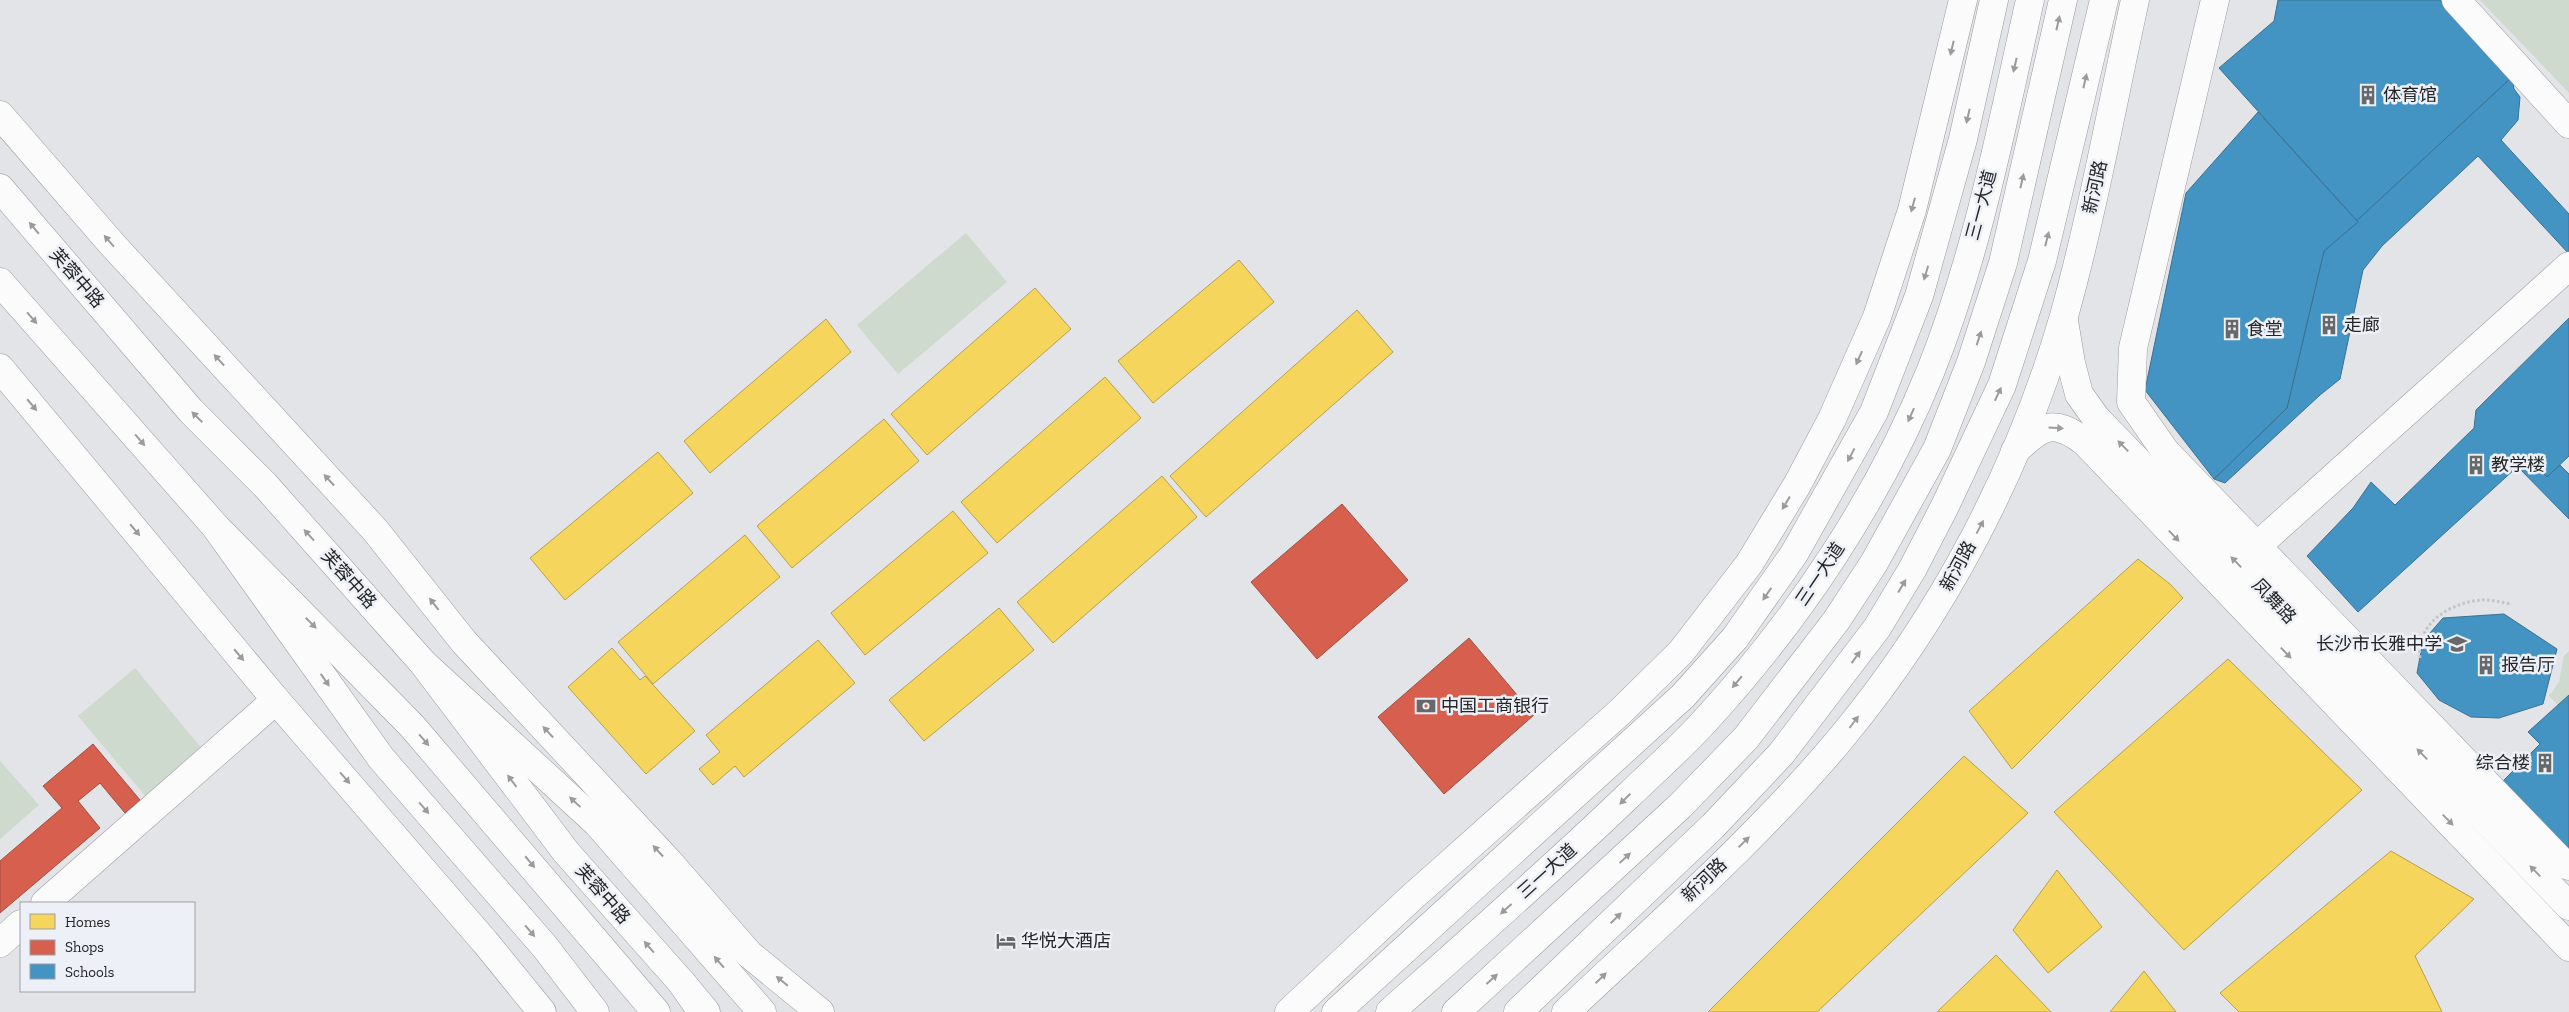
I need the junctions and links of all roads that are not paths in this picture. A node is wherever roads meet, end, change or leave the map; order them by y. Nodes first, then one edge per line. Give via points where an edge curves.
1 (1963, 0) edge
2 (1994, 0) edge
3 (2030, 0) edge
4 (2063, 0) edge
5 (2104, 0) edge
6 (2135, 0) edge
7 (2215, 0) edge
8 (2456, 0) edge
9 (0, 115) edge
10 (2569, 124) edge
11 (0, 188) edge
12 (2569, 266) edge
13 (0, 282) edge
14 (2064, 316) junction
15 (0, 368) edge
16 (1886, 380) junction
17 (1981, 429) junction
18 (2015, 451) junction
19 (1868, 498) junction
20 (1898, 521) junction
21 (215, 526) junction
22 (2257, 546) junction
23 (1786, 623) junction
24 (1820, 642) junction
25 (423, 663) junction
26 (1683, 696) junction
27 (276, 700) junction
28 (1775, 761) junction
29 (597, 823) junction
30 (2569, 866) edge
31 (46, 902) edge
32 (2566, 902) edge
33 (20, 925) edge
34 (0, 943) edge
35 (2569, 947) edge
36 (749, 954) junction
37 (682, 983) junction
38 (654, 1009) edge
39 (542, 1012) edge
40 (595, 1012) edge
41 (701, 1012) edge
42 (706, 1012) edge
43 (762, 1012) edge
44 (820, 1012) edge
45 (1289, 1012) edge
46 (1336, 1012) edge
47 (1390, 1012) edge
48 (1456, 1012) edge
49 (1518, 1012) edge
50 (1566, 1012) edge

1 -> 45 main road via 1912,210 1878,318 1832,419 1749,564 1681,652 1627,706 1410,899
2 -> 16 main road via 1940,227 1919,296
3 -> 19 main road, 三一大道 via 1990,176 1958,291 1930,370 1901,436
20 -> 4 main road, 三一大道 via 1937,449 1971,362 2000,272
17 -> 5 main road via 2002,385 2042,261
6 - 14 main road, 新河路 via 2097,181
7 - 22 main road via 2133,348 2131,402 2165,451
8 - 10 main road
36 -> 9 main road via 662,855 464,642 376,530 111,243
25 -> 11 main road, 芙蓉中路 via 265,485 191,410
12 - 22 main road
13 -> 21 main road, 芙蓉中路
14 - 18 main road, 新河路
32 -> 14 main road, 凤舞路 via 2096,418 2079,394 2070,364
15 -> 27 main road
16 - 19 main road
16 -> 26 main road via 1874,412 1794,554 1735,638
17 - 20 main road
28 -> 17 main road via 1877,628 1946,506
18 -> 35 main road, 凤舞路 via 2048,427 2068,429 2085,442
50 -> 18 main road, 新河路 via 1782,806 1843,736 1896,666 1948,584 1988,511
19 - 23 main road, 三一大道 via 1826,568
20 - 24 main road, 三一大道 via 1874,563
21 -> 38 main road, 芙蓉中路 via 412,726
21 -> 40 main road via 381,758 544,947
22 - 30 main road
23 - 26 main road
23 -> 47 main road, 三一大道 via 1697,730 1581,841
24 - 28 main road
48 -> 24 main road, 三一大道 via 1680,806 1746,738
29 -> 25 main road
37 -> 25 main road, 芙蓉中路 via 566,852
26 - 46 main road
27 - 31 main road
27 -> 39 main road via 486,942
49 -> 28 main road
29 - 36 main road
43 -> 29 main road
33 - 34 main road
44 -> 36 main road
37 - 41 main road
37 - 42 main road

